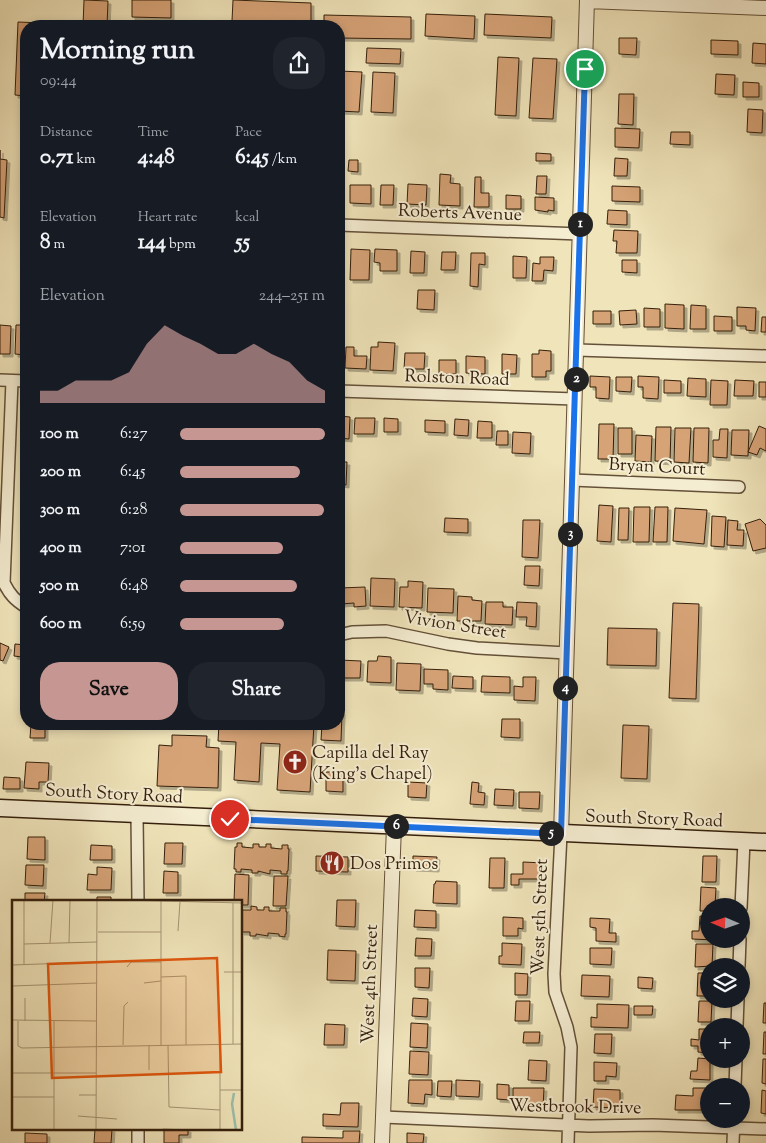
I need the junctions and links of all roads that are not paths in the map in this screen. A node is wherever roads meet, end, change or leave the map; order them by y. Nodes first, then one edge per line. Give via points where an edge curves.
1 (587, 0) edge
2 (766, 8) edge
3 (345, 225) edge
4 (580, 234) junction
5 (577, 350) junction
6 (766, 356) edge
7 (0, 380) edge
8 (12, 381) junction
9 (20, 381) edge
10 (345, 391) edge
11 (575, 399) junction
12 (572, 480) junction
13 (740, 487) dead end
14 (20, 603) edge
15 (345, 634) edge
16 (566, 653) junction
17 (0, 808) edge
18 (137, 814) junction
19 (394, 826) junction
20 (561, 834) junction
21 (744, 841) junction
22 (766, 842) edge
23 (741, 898) edge
24 (138, 900) edge
25 (383, 1117) junction
26 (700, 1124) edge
27 (569, 1125) junction
28 (750, 1126) edge
29 (734, 1128) edge
30 (766, 1129) edge
31 (138, 1130) edge
32 (138, 1143) edge
33 (382, 1143) edge
34 (568, 1143) edge
35 (733, 1143) edge

1 - 2 street
1 - 4 street, West 5th Street
3 - 4 street, Roberts Avenue
4 - 5 street, West 5th Street
5 - 6 street
5 - 11 street, West 5th Street
7 - 8 street
8 - 9 street
8 - 14 street via 4,583
10 - 11 street, Rolston Road
11 - 12 street, West 5th Street
12 - 13 street, Bryan Court
12 - 16 street, West 5th Street
15 - 16 street, Vivion Street via 386,631 463,647
16 - 20 street, West 5th Street
17 - 18 main road, South Story Road
18 - 19 main road, South Story Road
18 - 24 street
19 - 20 main road, South Story Road
19 - 25 street, West 4th Street
20 - 21 main road, South Story Road
20 - 27 street, West 5th Street via 554,974 555,992 571,1046
21 - 22 main road, South Story Road
21 - 23 street
25 - 27 street, Westbrook Drive
25 - 33 street, West 4th Street
26 - 27 street, Westbrook Drive
27 - 34 street, West 5th Street
28 - 30 street, Westbrook Drive
29 - 35 street
31 - 32 street

